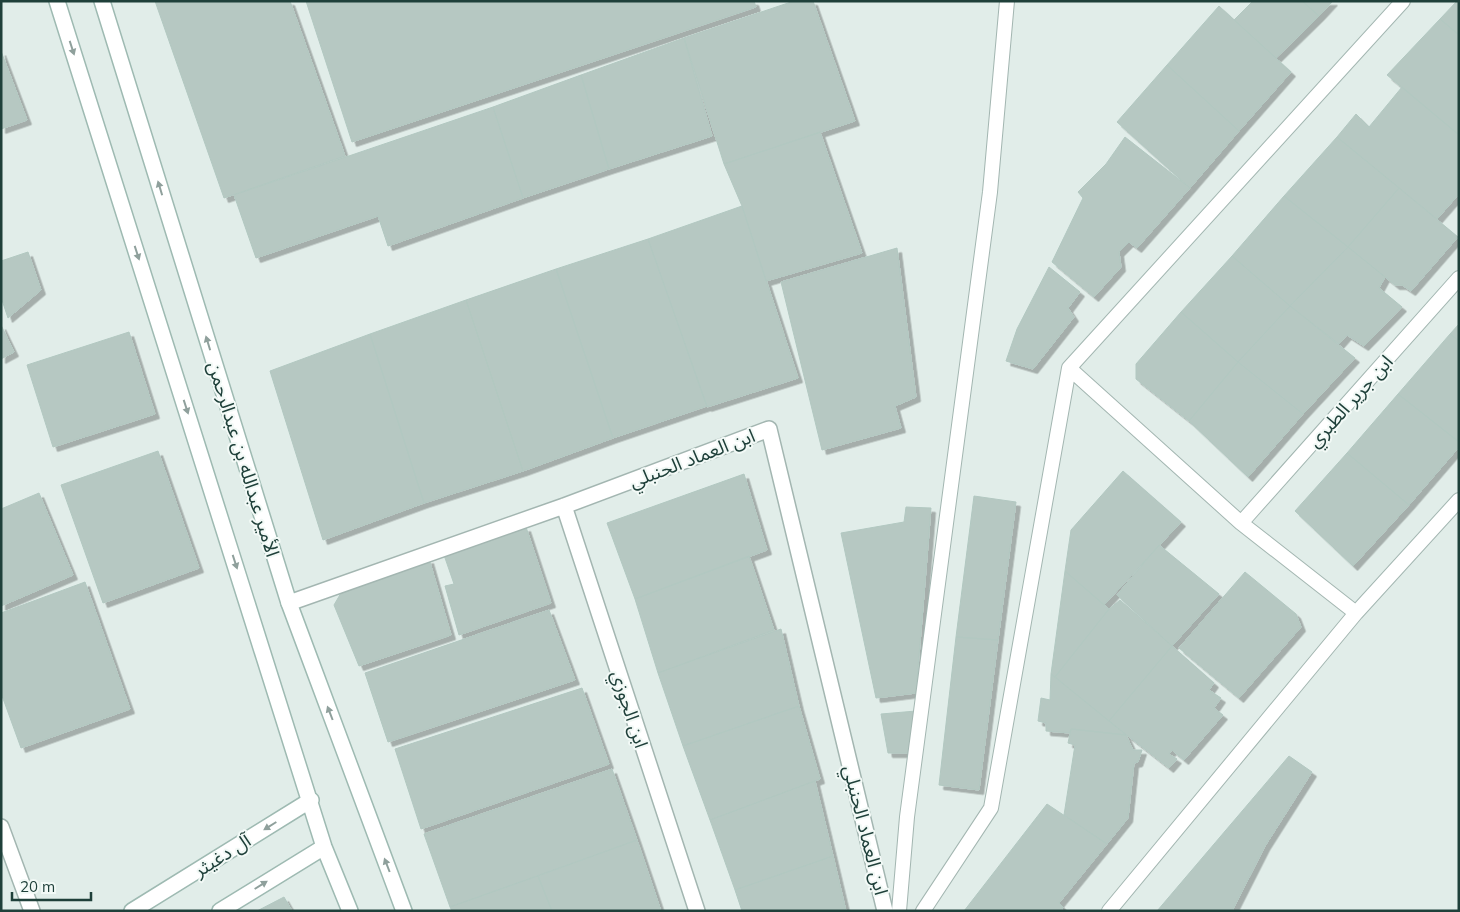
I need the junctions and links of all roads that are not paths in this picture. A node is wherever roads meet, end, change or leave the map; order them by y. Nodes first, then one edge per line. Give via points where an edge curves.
1 (57, 1) edge
2 (102, 1) edge
3 (1007, 1) edge
4 (1403, 1) edge
5 (1459, 278) edge
6 (1069, 368) junction
7 (1459, 500) edge
8 (564, 506) junction
9 (1242, 523) junction
10 (289, 603) junction
11 (1356, 613) junction
12 (311, 800) junction
13 (1, 828) edge
14 (324, 847) junction
15 (32, 911) edge
16 (132, 911) edge
17 (220, 911) edge
18 (350, 911) edge
19 (404, 911) edge
20 (696, 911) edge
21 (886, 911) edge
22 (899, 911) edge
23 (923, 911) edge
24 (1109, 911) edge

1 -> 12 main road, الأمير عبدالله بن عبدالرحمن
10 -> 2 main road, الأمير عبدالله بن عبدالرحمن
3 - 22 lane via 990,192 907,817
4 - 6 lane
5 - 9 lane, ابن جرير الطبري
6 - 9 lane
6 - 23 lane via 990,808
7 - 11 lane
8 - 10 main road, ابن العماد الحنبلي
8 - 20 main road, ابن الجوزي
8 - 21 main road, ابن العماد الحنبلي via 769,429
9 - 11 lane
19 -> 10 main road, الأمير عبدالله بن عبدالرحمن
11 - 24 lane
12 - 14 main road, الأمير عبدالله بن عبدالرحمن
12 -> 16 main road, آل دغيثر
13 - 15 main road
17 -> 14 main road
14 - 18 main road, الأمير عبدالله بن عبدالرحمن

